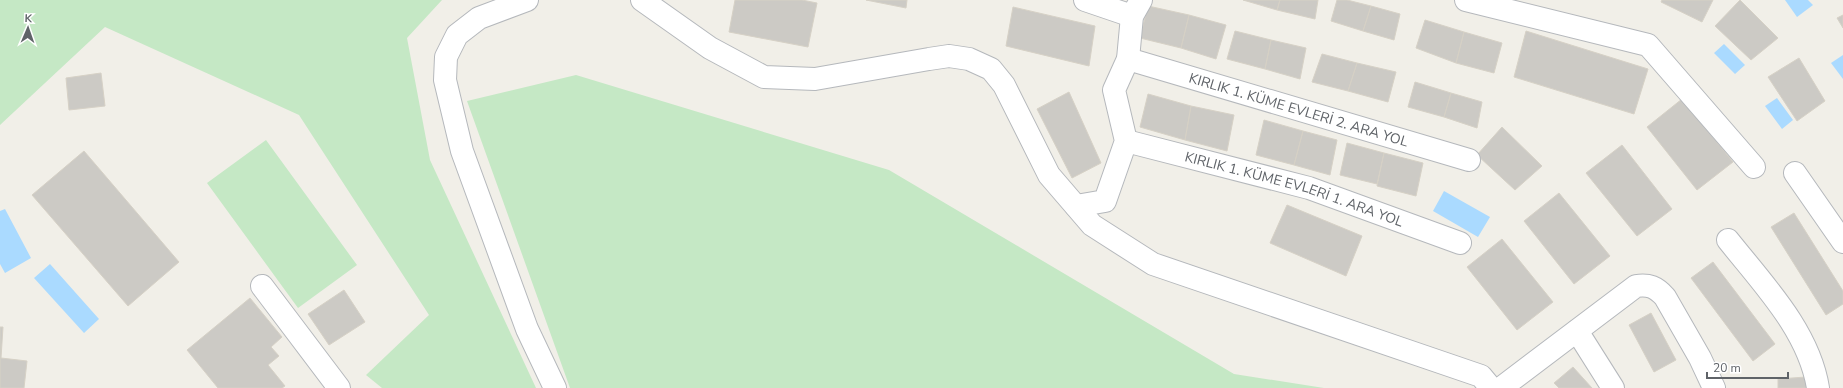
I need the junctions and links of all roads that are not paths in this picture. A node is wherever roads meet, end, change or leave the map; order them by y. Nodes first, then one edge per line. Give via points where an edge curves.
1 (527, 0) edge
2 (642, 0) edge
3 (1084, 0) edge
4 (1466, 0) edge
5 (1137, 8) edge
6 (1128, 59) junction
7 (1126, 141) junction
8 (1469, 160) dead end
9 (1754, 168) dead end
10 (1795, 173) dead end
11 (1076, 206) junction
12 (1728, 240) dead end
13 (1843, 242) edge
14 (1460, 243) dead end
15 (262, 286) dead end
16 (1577, 331) junction
17 (1486, 382) edge
18 (339, 388) edge
19 (555, 388) edge
20 (1501, 388) edge
21 (1613, 388) edge
22 (1714, 388) edge
23 (1818, 388) edge

1 - 19 street via 479,18 457,35 446,57 445,80 462,151 527,329
2 - 11 street via 710,48 764,77 815,79 949,56 969,59 991,69 1004,85 1049,175
3 - 5 street
4 - 9 street via 1648,45
5 - 6 street
6 - 7 street via 1114,90
6 - 8 street, KIRLIK 1. KÜME EVLERİ 2. ARA YOL
7 - 11 street via 1105,201
7 - 14 street, KIRLIK 1. KÜME EVLERİ 1. ARA YOL via 1309,188
10 - 13 street
11 - 17 street via 1092,225 1153,264
12 - 23 street via 1778,304 1802,340 1815,369
15 - 18 street
16 - 20 street
16 - 21 street
16 - 22 street via 1636,286 1646,285 1658,289 1666,297

